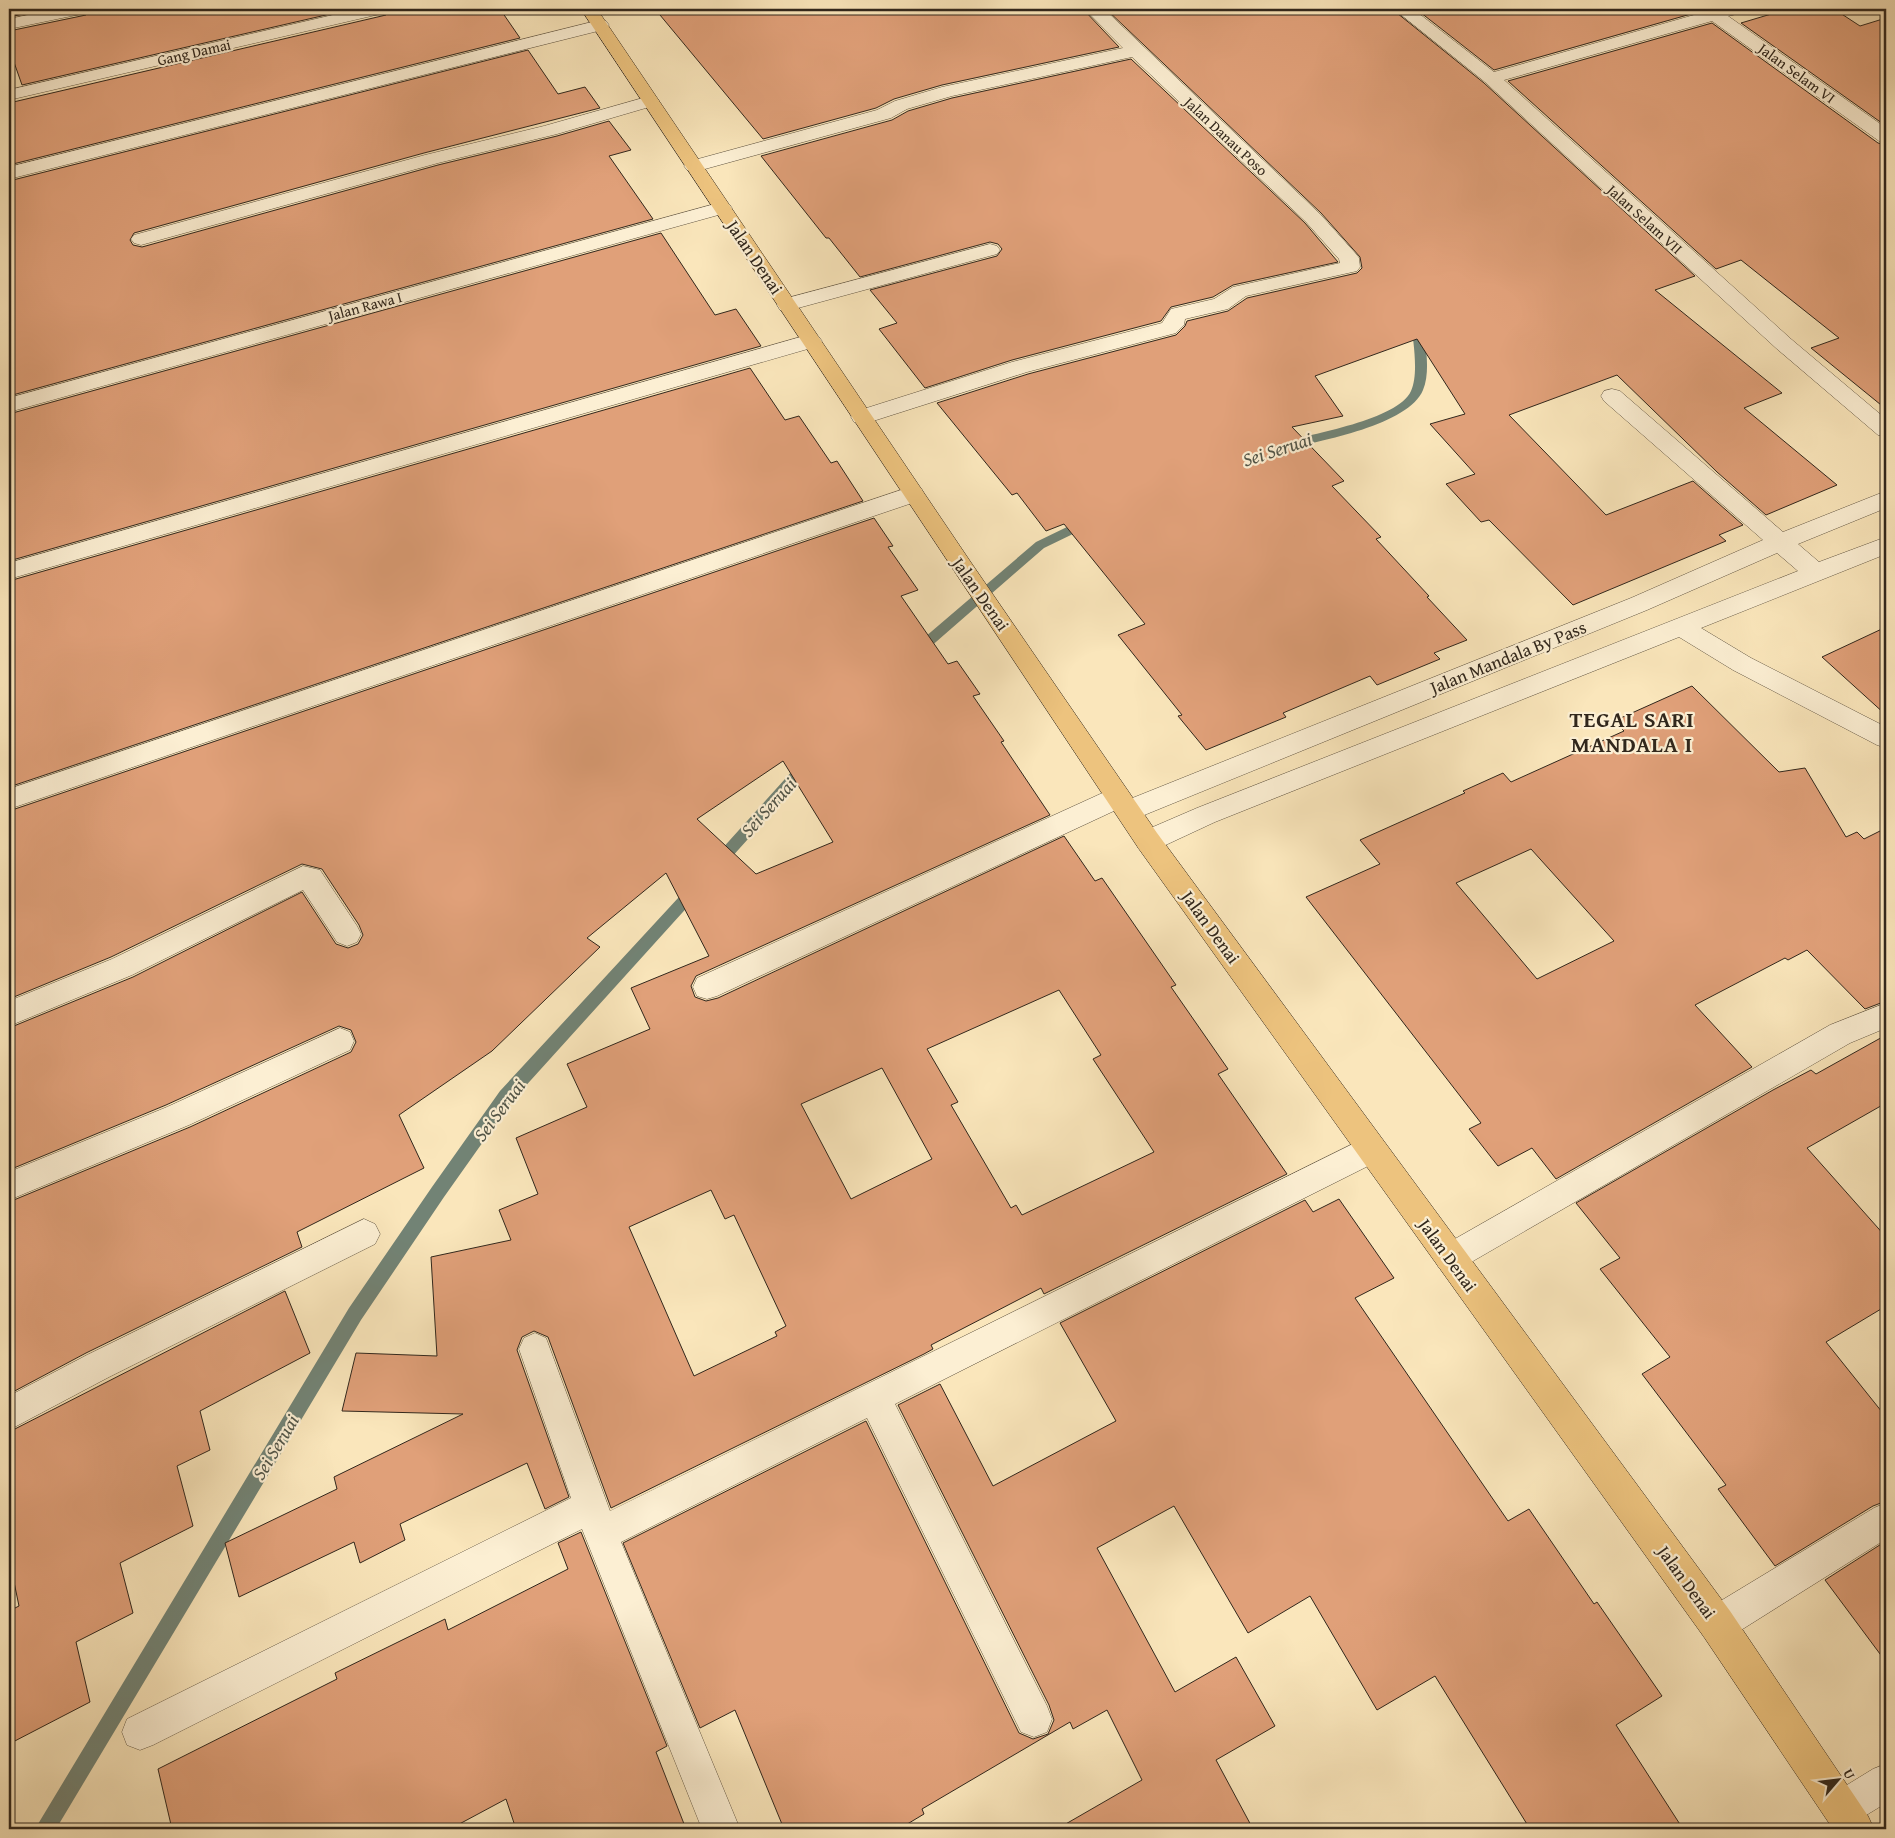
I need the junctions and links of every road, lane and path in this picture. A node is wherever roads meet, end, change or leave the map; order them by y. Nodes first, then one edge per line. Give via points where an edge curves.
1 (80, 9) edge
2 (380, 9) edge
3 (1094, 9) edge
4 (1404, 9) edge
5 (1735, 9) edge
6 (1711, 12) edge
7 (594, 17) edge
8 (9, 24) edge
9 (1136, 51) junction
10 (1491, 78) junction
11 (9, 95) edge
12 (650, 101) junction
13 (1886, 137) edge
14 (694, 166) junction
15 (9, 173) edge
16 (722, 208) junction
17 (141, 239) dead end
18 (990, 250) dead end
19 (787, 305) junction
20 (811, 341) junction
21 (1612, 396) dead end
22 (9, 405) edge
23 (862, 417) junction
24 (1886, 430) edge
25 (913, 494) junction
26 (1886, 499) edge
27 (1780, 542) junction
28 (1886, 545) edge
29 (9, 571) edge
30 (1816, 573) junction
31 (1681, 627) junction
32 (1886, 738) edge
33 (9, 799) edge
34 (1123, 804) junction
35 (1148, 841) junction
36 (347, 934) dead end
37 (707, 987) dead end
38 (9, 1014) edge
39 (1886, 1015) edge
40 (340, 1041) dead end
41 (1371, 1149) junction
42 (9, 1186) edge
43 (364, 1234) dead end
44 (1450, 1258) junction
45 (535, 1349) dead end
46 (874, 1398) junction
47 (9, 1414) edge
48 (596, 1520) junction
49 (1886, 1520) edge
50 (1717, 1624) junction
51 (1034, 1719) dead end
52 (140, 1732) dead end
53 (1886, 1782) edge
54 (1849, 1819) edge
55 (721, 1829) edge

1 - 8 street
2 - 11 street, Gang Damai
3 - 9 street, Jalan Danau Poso
4 - 10 street, Jalan Selam VII
5 - 6 street
6 - 10 street
6 - 13 street, Jalan Selam VI
7 - 12 main road, Jalan Denai
7 - 15 street
9 - 14 street via 948,91 884,114
9 - 23 street, Jalan Danau Poso via 1313,218 1349,258 1350,267 1240,291 1219,305 1178,314 1174,325 1169,328 1020,367
10 - 24 street, Jalan Selam VII via 1784,344
12 - 14 main road, Jalan Denai
12 - 17 street
14 - 16 main road, Jalan Denai
16 - 19 main road, Jalan Denai
16 - 22 street, Jalan Rawa I
18 - 19 street
19 - 20 main road, Jalan Denai
20 - 23 main road, Jalan Denai
20 - 29 street
21 - 27 street
23 - 25 main road, Jalan Denai
25 - 33 street
25 - 34 main road, Jalan Denai
26 - 27 street, Jalan Mandala By Pass
27 - 30 street
27 - 34 street, Jalan Mandala By Pass via 1639,604
28 - 30 street, Jalan Mandala By Pass
30 - 31 street, Jalan Mandala By Pass
31 - 32 street via 1742,664
31 - 35 street, Jalan Mandala By Pass via 1206,815
34 - 35 main road, Jalan Denai
34 - 37 street, Jalan Mandala By Pass
35 - 41 main road, Jalan Denai
36 - 38 street via 310,878 303,877 122,967
39 - 44 street via 1840,1034
40 - 42 street via 170,1120
41 - 44 main road, Jalan Denai
41 - 46 street
43 - 47 street via 98,1366
44 - 50 main road, Jalan Denai
45 - 48 street
46 - 48 street
46 - 51 street
48 - 52 street
48 - 55 street
49 - 50 street
50 - 54 main road, Jalan Denai
53 - 54 street

